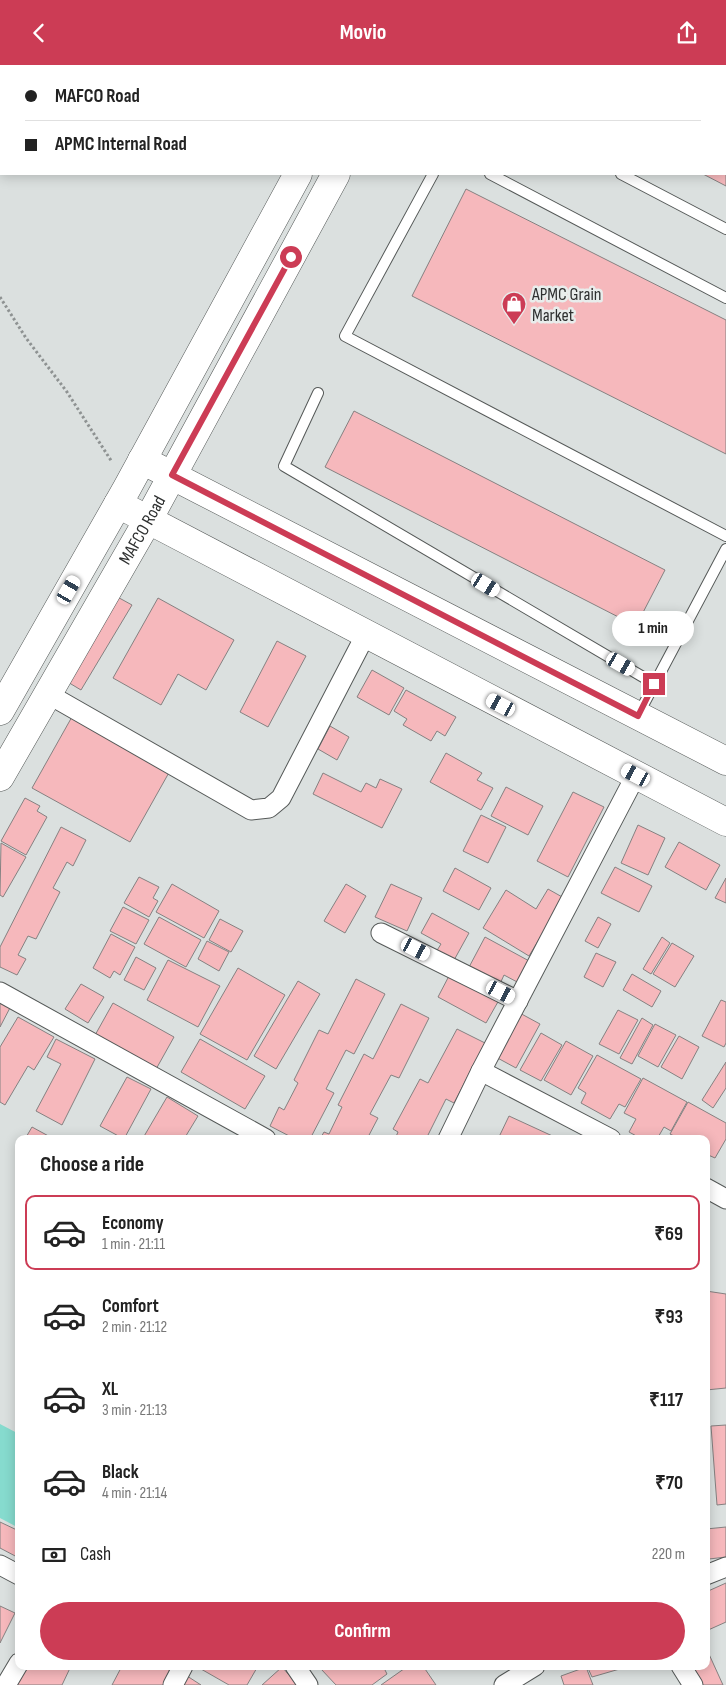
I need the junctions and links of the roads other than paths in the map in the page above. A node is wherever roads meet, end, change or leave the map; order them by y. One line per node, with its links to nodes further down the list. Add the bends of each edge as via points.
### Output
1 (297, 175): 9 (main road, MAFCO Road)
2 (335, 175): 10 (main road, MAFCO Road)
3 (432, 175): 13 (lane, via 346,337)
4 (492, 175): 7 (lane)
5 (623, 175): 6 (lane)
6 (726, 229)
7 (726, 298)
8 (318, 393): 16 (lane, via 284,466)
9 (142, 460): 10 (main road); 11 (main road, MAFCO Road)
10 (172, 475): 12 (main road, MAFCO Road); 19 (main road)
11 (123, 496): 12 (main road); 18 (main road, MAFCO Road)
12 (148, 520): 15 (main road); 17 (main road, MAFCO Road)
13 (726, 536)
14 (726, 549): 16 (lane)
15 (366, 634): 17 (street, via 281,798 269,808 251,810); 21 (main road)
16 (654, 684): 19 (lane)
17 (48, 694): 22 (main road, MAFCO Road)
18 (0, 711)
19 (638, 716): 20 (main road)
20 (726, 761)
21 (636, 775): 23 (main road); 26 (street)
22 (0, 777)
23 (726, 822)
24 (382, 933): 26 (street)
25 (0, 992): 28 (street)
26 (518, 1001): 27 (street)
27 (481, 1071): 29 (street); 30 (street)
28 (259, 1135)
29 (450, 1135)
30 (603, 1135)
31 (710, 1190): 32 (street)
32 (726, 1199)
33 (0, 1565): 35 (street)
34 (726, 1567): 36 (street)
35 (15, 1573)
36 (710, 1573)
37 (15, 1670): 42 (street)
38 (181, 1670): 43 (street)
39 (298, 1670): 44 (street)
40 (528, 1670): 45 (street)
41 (684, 1670): 46 (street)
42 (6, 1685)
43 (173, 1685)
44 (308, 1685)
45 (504, 1685)
46 (693, 1685)

